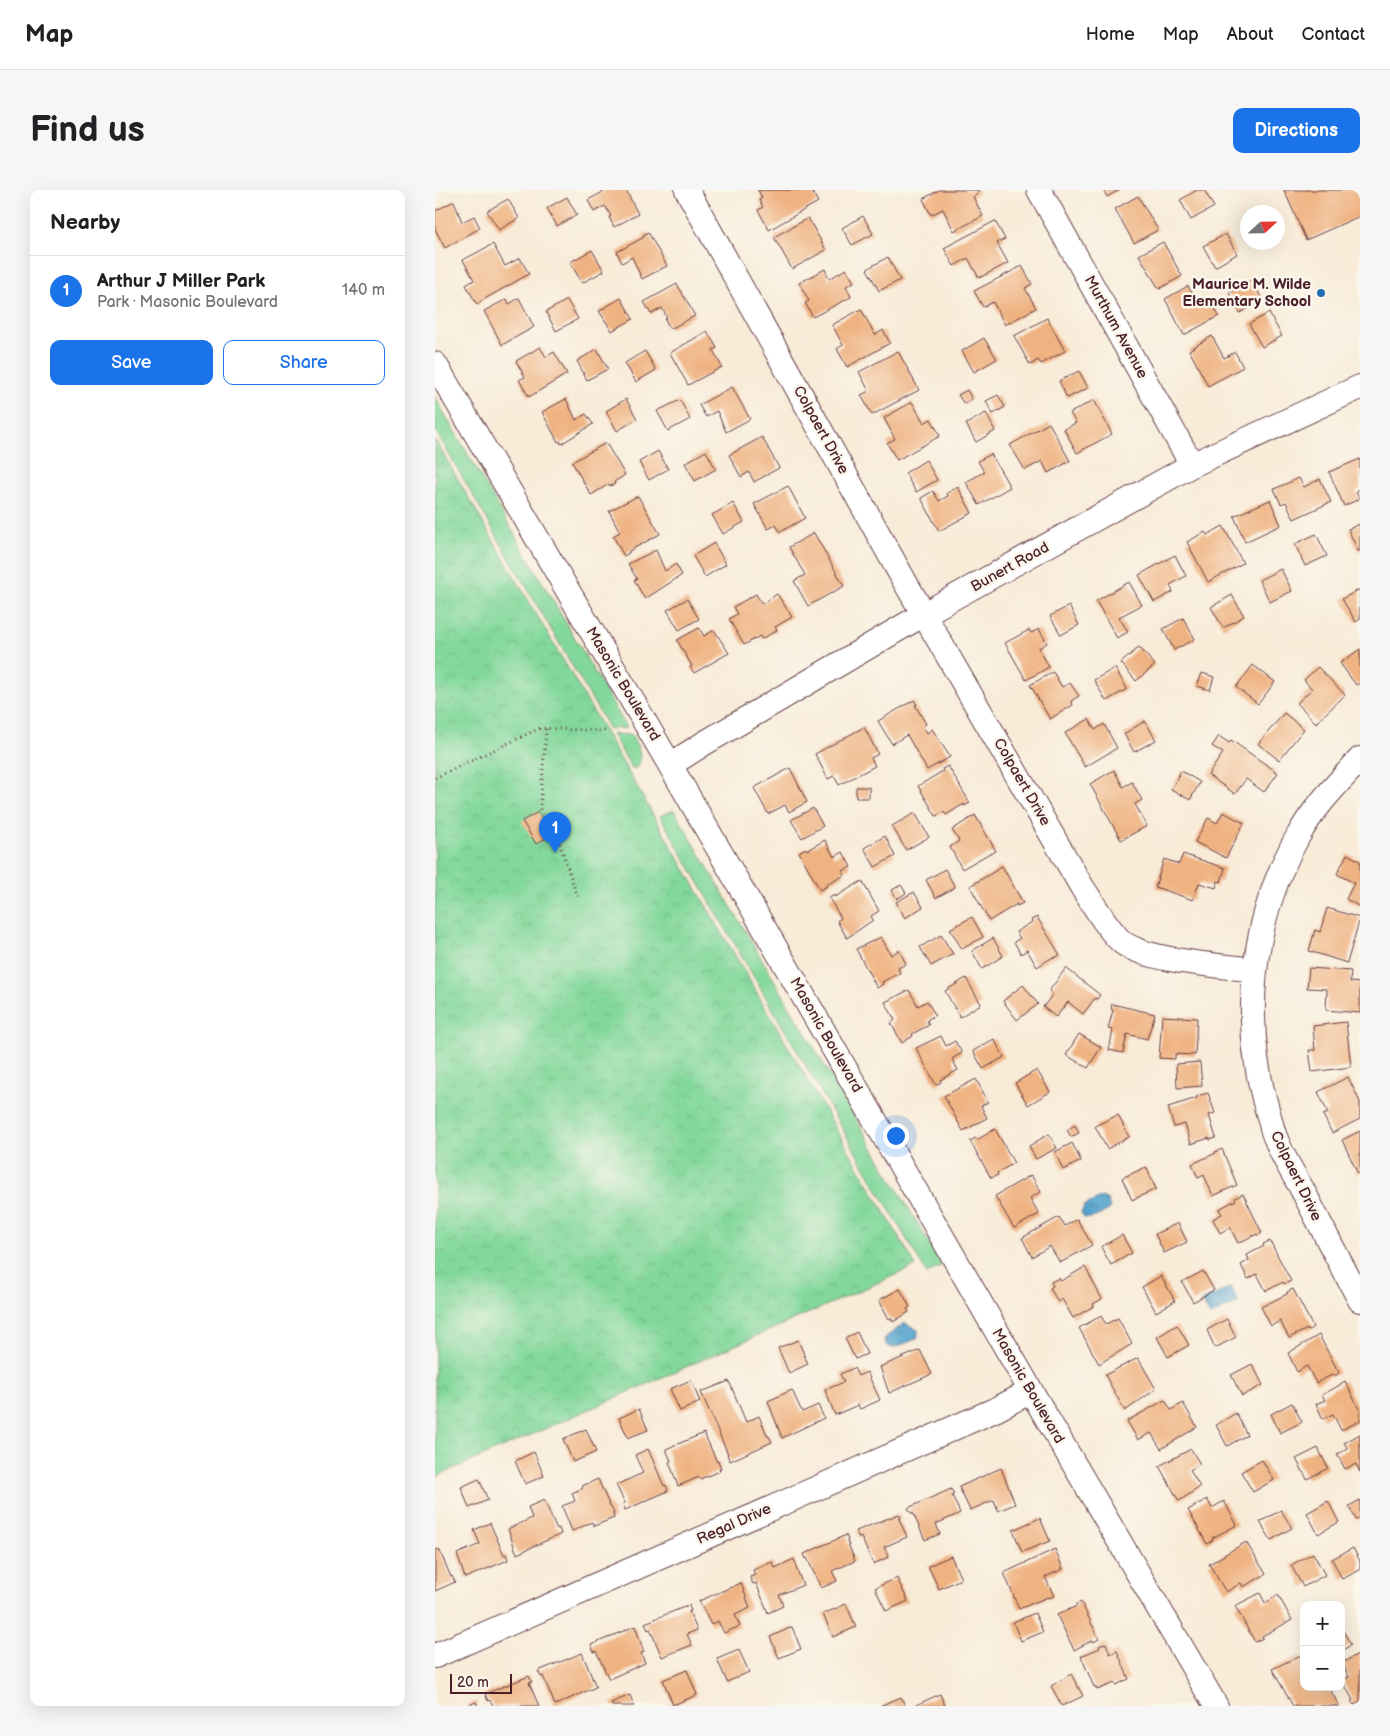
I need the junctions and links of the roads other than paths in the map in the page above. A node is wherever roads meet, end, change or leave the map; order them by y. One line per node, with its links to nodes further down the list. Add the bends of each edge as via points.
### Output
1 (687, 190): 6 (street, Colpaert Drive)
2 (1039, 190): 5 (street, Murthum Avenue)
3 (435, 364): 8 (street, Masonic Boulevard)
4 (1360, 386): 5 (street, Bunert Road)
5 (1192, 465): 6 (street, Bunert Road)
6 (924, 614): 8 (street, Bunert Road); 9 (street, Colpaert Drive, via 1082,888 1123,943 1167,958)
7 (1360, 758): 9 (street, via 1324,798 1297,838 1262,925)
8 (670, 765): 11 (street, Masonic Boulevard)
9 (1255, 970): 10 (street, Colpaert Drive, via 1256,1061 1259,1084 1275,1139)
10 (1360, 1300)
11 (1031, 1391): 12 (street, Regal Drive, via 997,1409); 13 (street, Masonic Boulevard)
12 (435, 1656)
13 (1206, 1702)

